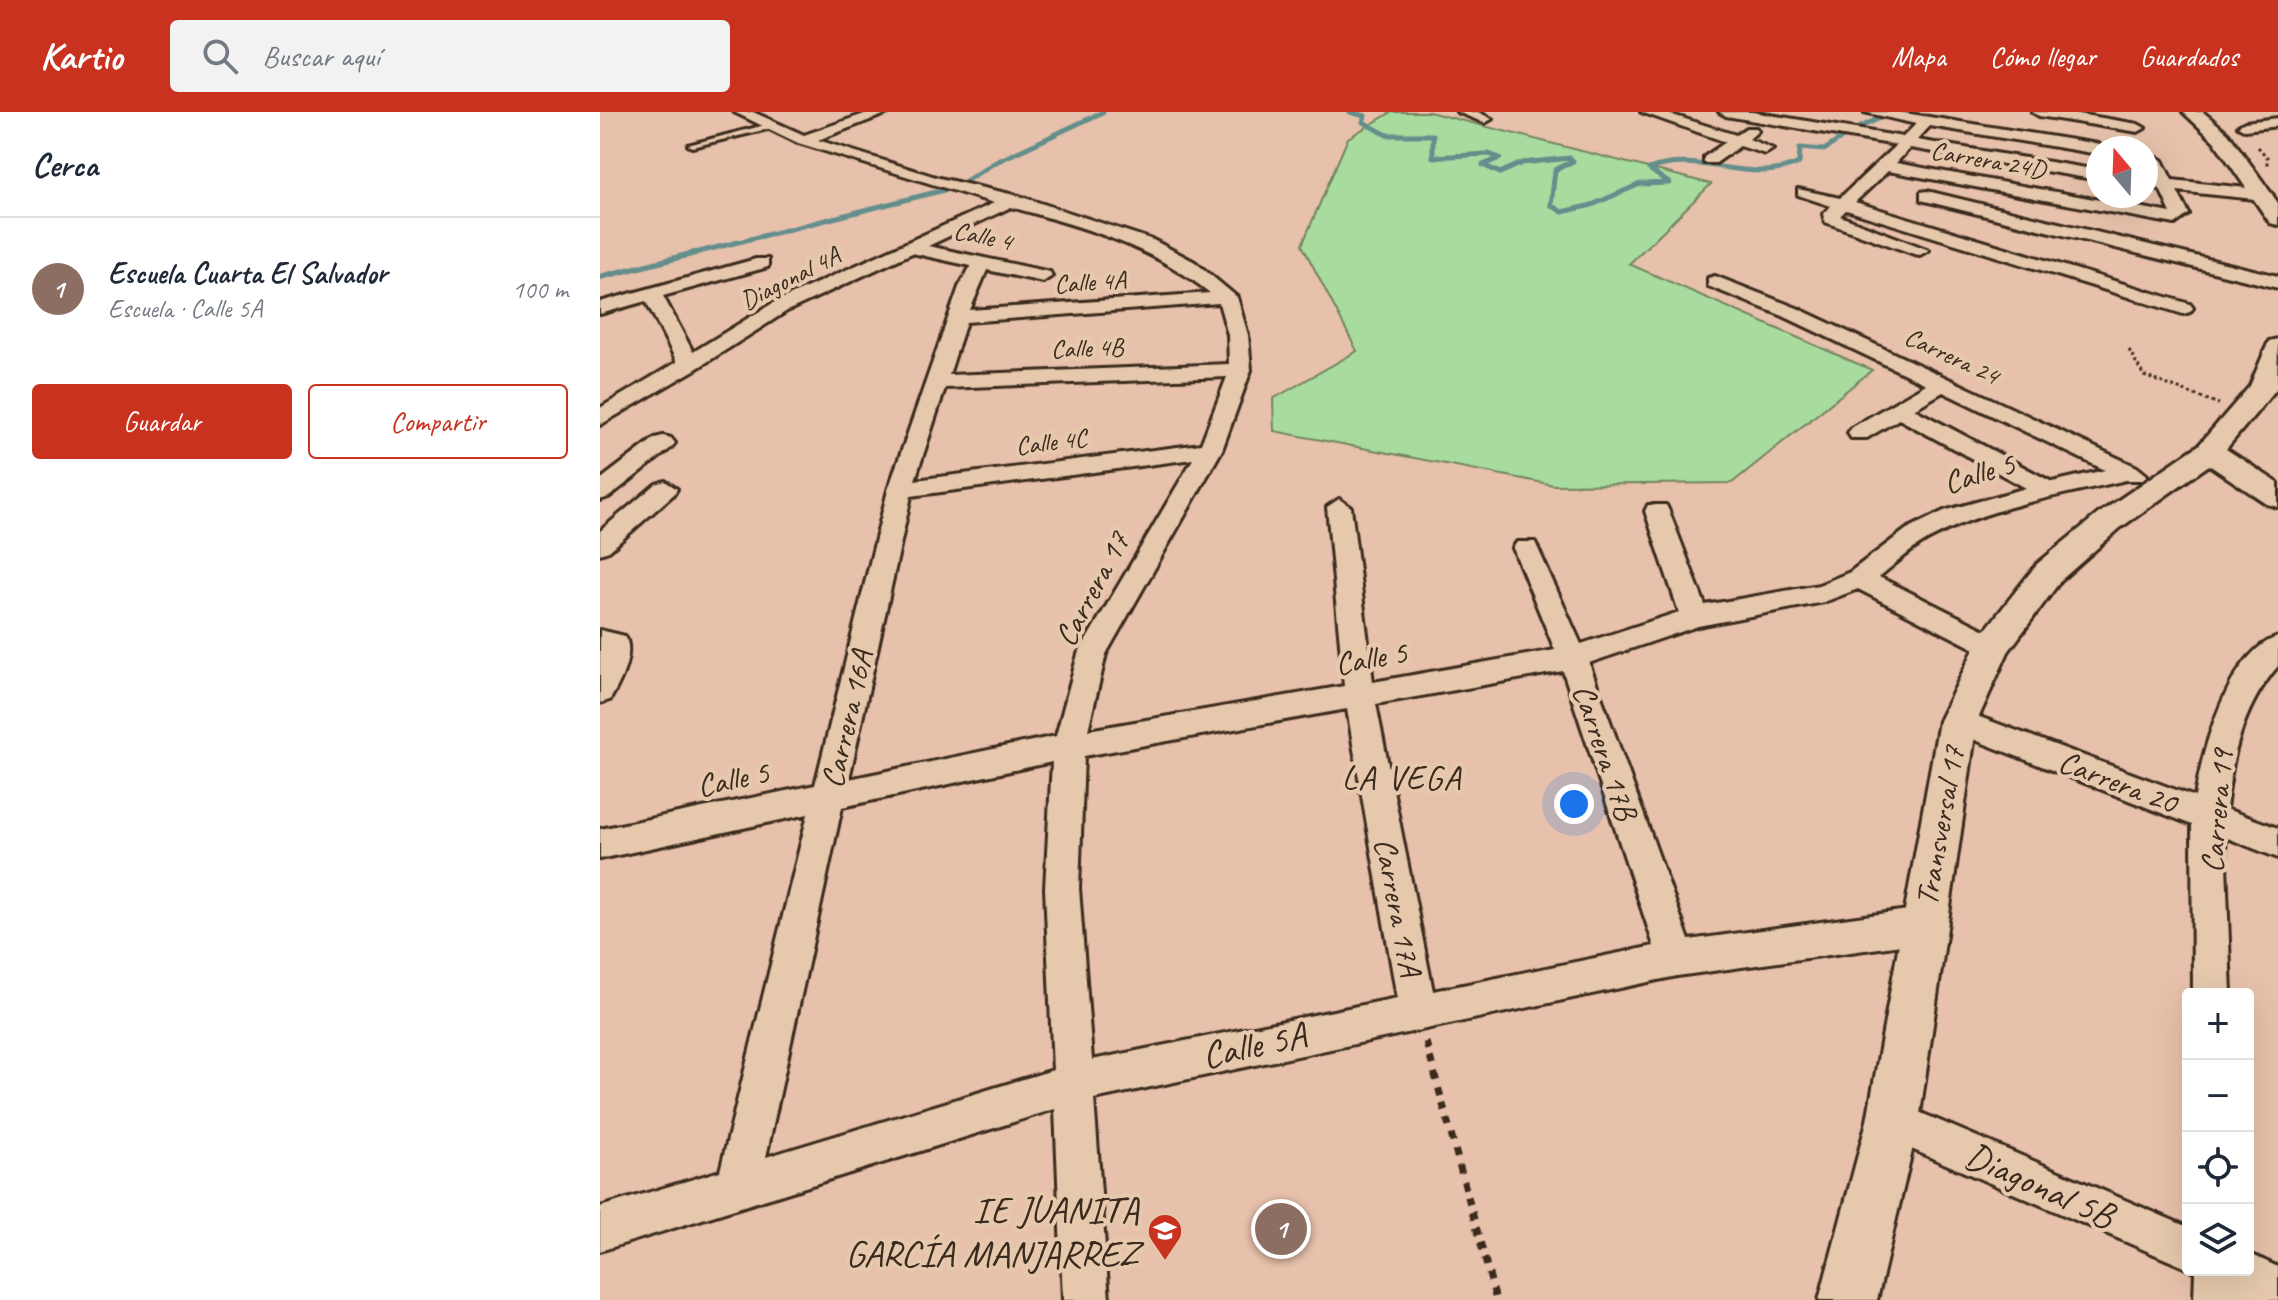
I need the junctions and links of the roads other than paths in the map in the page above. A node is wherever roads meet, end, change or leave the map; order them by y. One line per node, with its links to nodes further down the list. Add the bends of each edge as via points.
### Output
1 (741, 112): 13 (street)
2 (884, 112): 16 (street)
3 (1464, 112): 10 (street)
4 (1648, 112): 17 (street)
5 (1726, 112): 9 (street)
6 (2039, 112): 15 (street)
7 (2192, 112): 32 (street, via 2221,137)
8 (1879, 113): 11 (street)
9 (1770, 116): 17 (street); 19 (street)
10 (1485, 119)
11 (1926, 121): 18 (street); 19 (street)
12 (2278, 122): 14 (street)
13 (769, 126): 16 (street); 20 (lane)
14 (2245, 126)
15 (2138, 128)
16 (803, 140): 34 (street)
17 (1739, 141): 22 (street); 23 (street)
18 (2049, 142): 21 (street); 24 (street)
19 (1908, 144): 24 (street); 25 (street)
20 (692, 145)
21 (2086, 147)
22 (1765, 149)
23 (1710, 160)
24 (2030, 165): 27 (street); 30 (street)
25 (1885, 166): 30 (street, Carrera 24D); 35 (street)
26 (2158, 167): 29 (street)
27 (2086, 173)
28 (2158, 184): 29 (street)
29 (2166, 185): 30 (street, Carrera 24D, via 2180,214 2175,219); 32 (street)
30 (2011, 191): 36 (street)
31 (1804, 192): 35 (street)
32 (2268, 193): 37 (street)
33 (1927, 196): 36 (street)
34 (1013, 200): 39 (street, Diagonal 4A); 47 (street, via 1147,244 1188,266)
35 (1846, 204): 38 (street); 40 (street, via 1831,218)
36 (1995, 212): 38 (street); 45 (street)
37 (2278, 218)
38 (1968, 240): 49 (street)
39 (912, 248): 41 (street, Calle 4); 52 (street, Diagonal 4A, via 780,307)
40 (1920, 250)
41 (983, 261): 43 (street, Calle 4); 50 (street, Carrera 16A)
42 (762, 263): 46 (street)
43 (1043, 276)
44 (1715, 282): 55 (street, Carrera 24)
45 (2278, 282)
46 (652, 294): 48 (street); 52 (street)
47 (1227, 297): 50 (street, Calle 4A); 53 (street, Carrera 17, via 1238,335)
48 (600, 308)
49 (2183, 308)
50 (958, 317): 54 (street, Carrera 16A)
51 (2278, 347): 56 (street, Transversal 17)
52 (689, 365): 58 (street, Diagonal 4A)
53 (1240, 370): 54 (street, Calle 4B); 61 (street, Carrera 17)
54 (935, 382): 65 (street, Carrera 16A)
55 (1943, 383): 57 (street); 63 (street, Carrera 24)
56 (2270, 391): 62 (street, Transversal 17)
57 (1897, 409): 59 (street); 66 (street)
58 (602, 411)
59 (1859, 433)
60 (663, 443): 67 (street)
61 (1210, 450): 65 (street, Calle 4C); 82 (street, Carrera 17, via 1092,654)
62 (2209, 451): 63 (street, Transversal 17); 68 (street)
63 (2146, 480): 66 (street, Calle 5); 76 (street, Transversal 17, via 2109,521 2049,572)
64 (665, 489): 71 (street)
65 (900, 490): 83 (street, Carrera 16A)
66 (2049, 490): 73 (street, Calle 5, via 1953,517 1916,535)
67 (600, 492)
68 (2278, 497)
69 (1339, 507): 80 (street, Carrera 17A)
70 (1657, 511): 74 (street)
71 (600, 545)
72 (1526, 548): 78 (street, Carrera 17B)
73 (1859, 578): 74 (street, Calle 5, via 1793,601); 76 (street)
74 (1695, 617): 78 (street, Calle 5)
75 (608, 641): 79 (street, via 611,666)
76 (1993, 646): 81 (street, Transversal 17)
77 (2278, 647): 84 (street, Carrera 19, via 2256,665 2234,701 2218,749)
78 (1573, 658): 80 (street, Calle 5); 88 (street, Carrera 17B)
79 (600, 692)
80 (1360, 697): 82 (street, Calle 5); 90 (street, Carrera 17A)
81 (1958, 721): 84 (street, Carrera 20); 87 (street, Transversal 17)
82 (1069, 746): 83 (street, Calle 5); 91 (street, Carrera 17, via 1062,888)
83 (830, 795): 86 (street, Calle 5); 93 (street, Carrera 16A)
84 (2209, 816): 85 (street, Carrera 20); 89 (street, Carrera 19)
85 (2278, 843)
86 (600, 844)
87 (1923, 925): 88 (street, Calle 5A); 92 (street, Transversal 17)
88 (1677, 959): 90 (street, Calle 5A)
89 (2212, 988)
90 (1418, 1010): 91 (street, Calle 5A)
91 (1071, 1084): 93 (street, Calle 5A); 99 (street, Carrera 17)
92 (1893, 1121): 95 (street, Diagonal 5B); 100 (street, Transversal 17)
93 (738, 1185): 94 (street, Calle 5A)
94 (600, 1229)
95 (2182, 1246)
96 (2217, 1276): 101 (street)
97 (2247, 1276): 98 (street)
98 (2278, 1291)
99 (1086, 1300)
100 (1848, 1300)
101 (2217, 1300)

